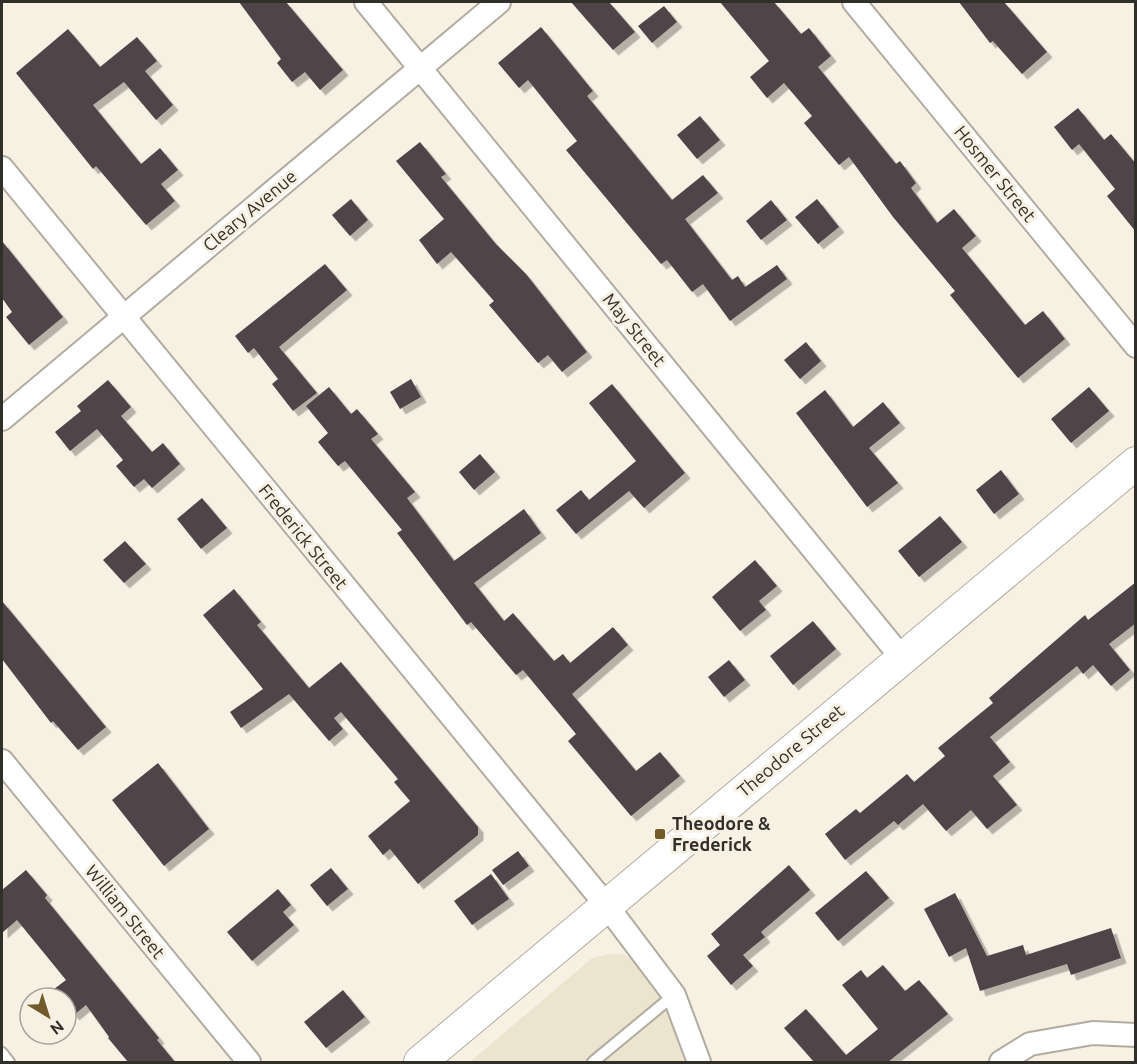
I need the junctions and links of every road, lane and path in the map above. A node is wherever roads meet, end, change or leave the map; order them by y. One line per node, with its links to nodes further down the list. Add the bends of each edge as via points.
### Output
1 (366, 2): 4 (street, May Street)
2 (499, 2): 4 (street, Cleary Avenue)
3 (854, 2): 7 (street, Hosmer Street)
4 (420, 68): 6 (street, Cleary Avenue); 10 (street, May Street)
5 (2, 168): 6 (street, Frederick Street)
6 (123, 318): 8 (street, Cleary Avenue); 12 (street, Frederick Street)
7 (1136, 346)
8 (2, 419)
9 (1136, 462): 10 (main road, Theodore Street)
10 (902, 658): 12 (main road, Theodore Street)
11 (2, 761): 17 (street, William Street)
12 (607, 906): 13 (street, Frederick Street); 18 (main road, Theodore Street)
13 (674, 995): 19 (lane); 20 (street, Frederick Street)
14 (1136, 1035): 21 (street, via 1093,1033 1030,1044)
15 (2, 1053): 16 (lane)
16 (9, 1062)
17 (249, 1062)
18 (420, 1062)
19 (593, 1062)
20 (699, 1062)
21 (1001, 1062)

